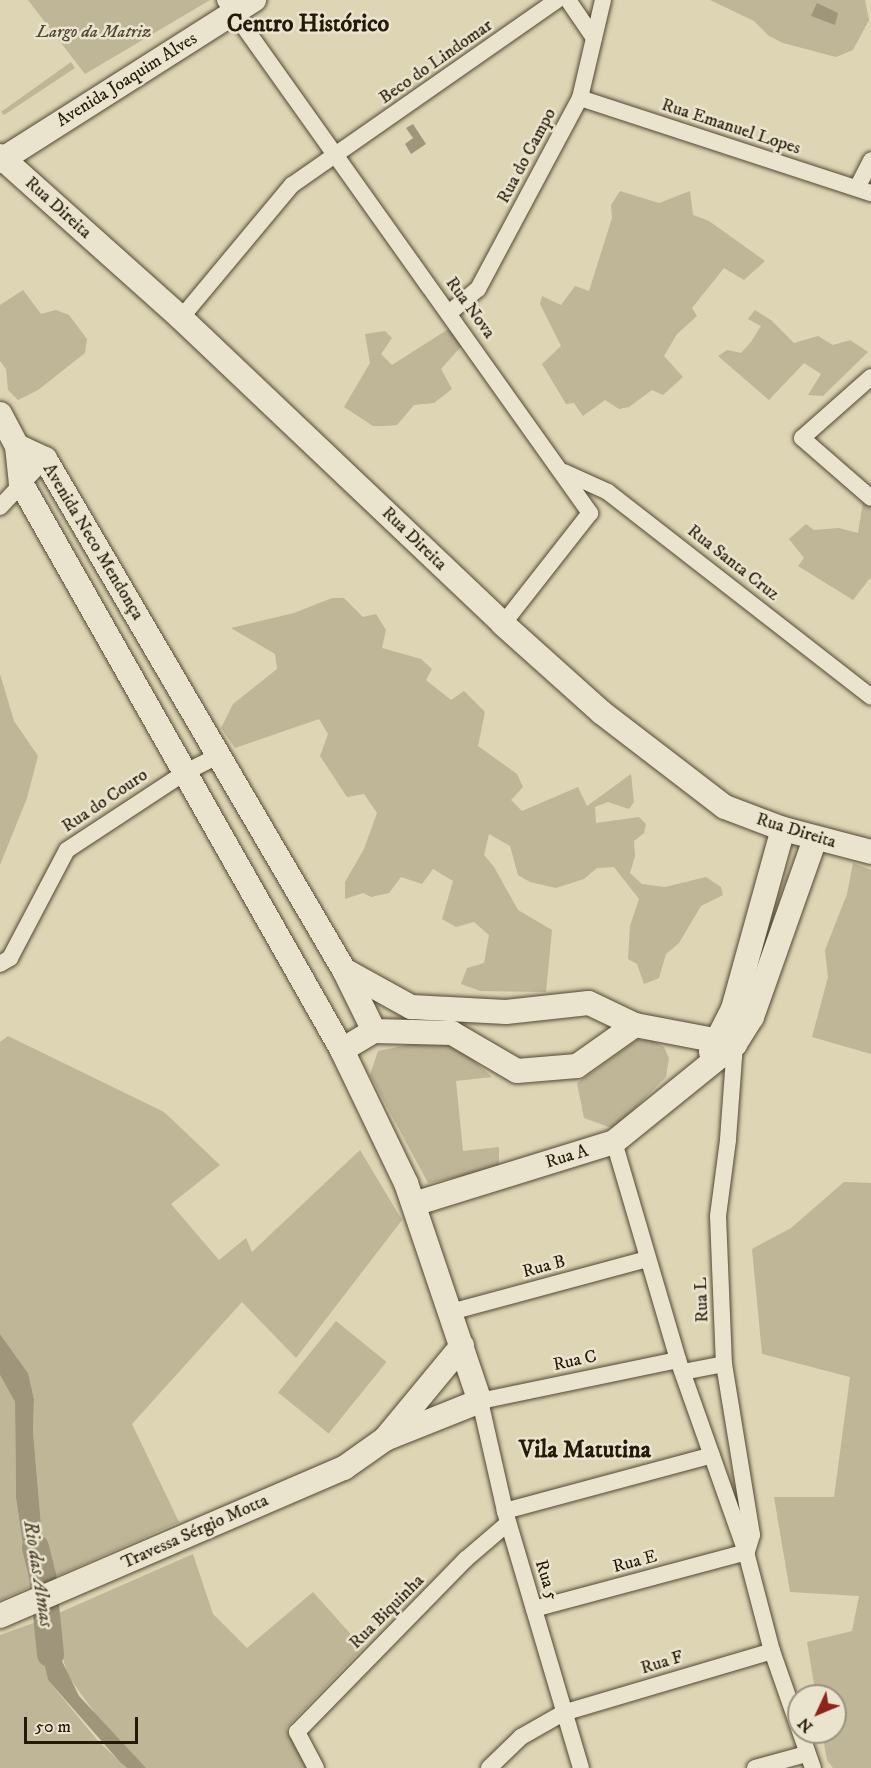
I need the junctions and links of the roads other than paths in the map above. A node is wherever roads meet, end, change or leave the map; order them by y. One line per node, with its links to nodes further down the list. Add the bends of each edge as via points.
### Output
1 (557, 0): 7 (street, Beco do Lindomar)
2 (568, 0): 5 (street)
3 (603, 0): 5 (street, Rua do Campo)
4 (234, 3): 7 (street, Rua Nova); 8 (street, Avenida Joaquim Alves)
5 (594, 38): 6 (street, Rua do Campo)
6 (580, 98): 10 (street, Rua Emanuel Lopes); 11 (street, Rua do Campo, via 478,289)
7 (338, 156): 11 (street, Rua Nova); 12 (street, Beco do Lindomar, via 292,185)
8 (1, 157): 12 (street, Rua Direita)
9 (871, 160): 10 (street)
10 (864, 190)
11 (449, 313): 17 (street, Rua Nova)
12 (181, 318): 23 (street, Rua Direita)
13 (871, 377): 20 (street, via 802,438)
14 (0, 414): 15 (street)
15 (17, 446): 16 (street, Avenida Neco Mendonça); 18 (street, Avenida Neco Mendonça)
16 (45, 459): 18 (street); 25 (street, Avenida Neco Mendonça)
17 (564, 472): 19 (street, Rua Santa Cruz); 22 (street, Rua Nova)
18 (21, 483): 21 (street); 26 (street, Avenida Neco Mendonça)
19 (608, 492): 22 (street); 24 (street, Rua Santa Cruz)
20 (871, 498)
21 (0, 507)
22 (590, 513): 23 (street)
23 (503, 624): 27 (street, Rua Direita, via 601,712 725,807)
24 (871, 697)
25 (219, 755): 26 (street, Rua do Couro); 31 (street, Avenida Neco Mendonça)
26 (184, 772): 30 (street, Rua do Couro, via 67,850 10,958); 35 (street, Avenida Neco Mendonça)
27 (783, 829): 28 (street, Rua Direita); 34 (street)
28 (815, 839): 29 (street, Rua Direita); 34 (street, via 752,1017)
29 (871, 852)
30 (0, 964)
31 (344, 970): 32 (street, via 411,1007 506,1012 589,1003); 33 (street, Avenida Neco Mendonça)
32 (635, 1025): 33 (street, via 577,1066 517,1071 452,1033); 34 (street)
33 (374, 1031): 35 (street)
34 (726, 1041): 36 (street, Rua A, via 700,1072); 41 (street, Rua L, via 728,1140 718,1216)
35 (342, 1050): 37 (street, Avenida Neco Mendonça)
36 (614, 1142): 37 (street, Rua A); 38 (street, Rua L)
37 (414, 1204): 39 (street, Avenida Neco Mendonça)
38 (647, 1258): 39 (street, Rua B); 42 (street, Rua L)
39 (451, 1312): 40 (street, Avenida Neco Mendonça)
40 (462, 1346): 43 (street, Avenida Neco Mendonça); 44 (street)
41 (724, 1364): 42 (street, Rua C); 47 (street, Rua L, via 752,1535)
42 (680, 1366): 43 (street, Rua C); 45 (street, Rua L)
43 (480, 1401): 44 (street); 46 (street, Rua 5)
44 (385, 1439): 49 (street, Travessa Sérgio Motta, via 344,1468)
45 (712, 1455): 46 (street); 47 (street, Rua L)
46 (507, 1517): 48 (street, Rua 5); 53 (street, Rua Biquinha, via 297,1732)
47 (747, 1552): 48 (street, Rua E); 50 (street, Rua L)
48 (534, 1610): 51 (street, Rua 5)
49 (0, 1616)
50 (772, 1651): 51 (street, Rua F); 52 (street, Rua L)
51 (563, 1713): 54 (street, via 520,1737); 55 (street, Rua 5)
52 (807, 1763): 56 (street)
53 (316, 1768)
54 (489, 1768)
55 (581, 1768)
56 (755, 1768)

